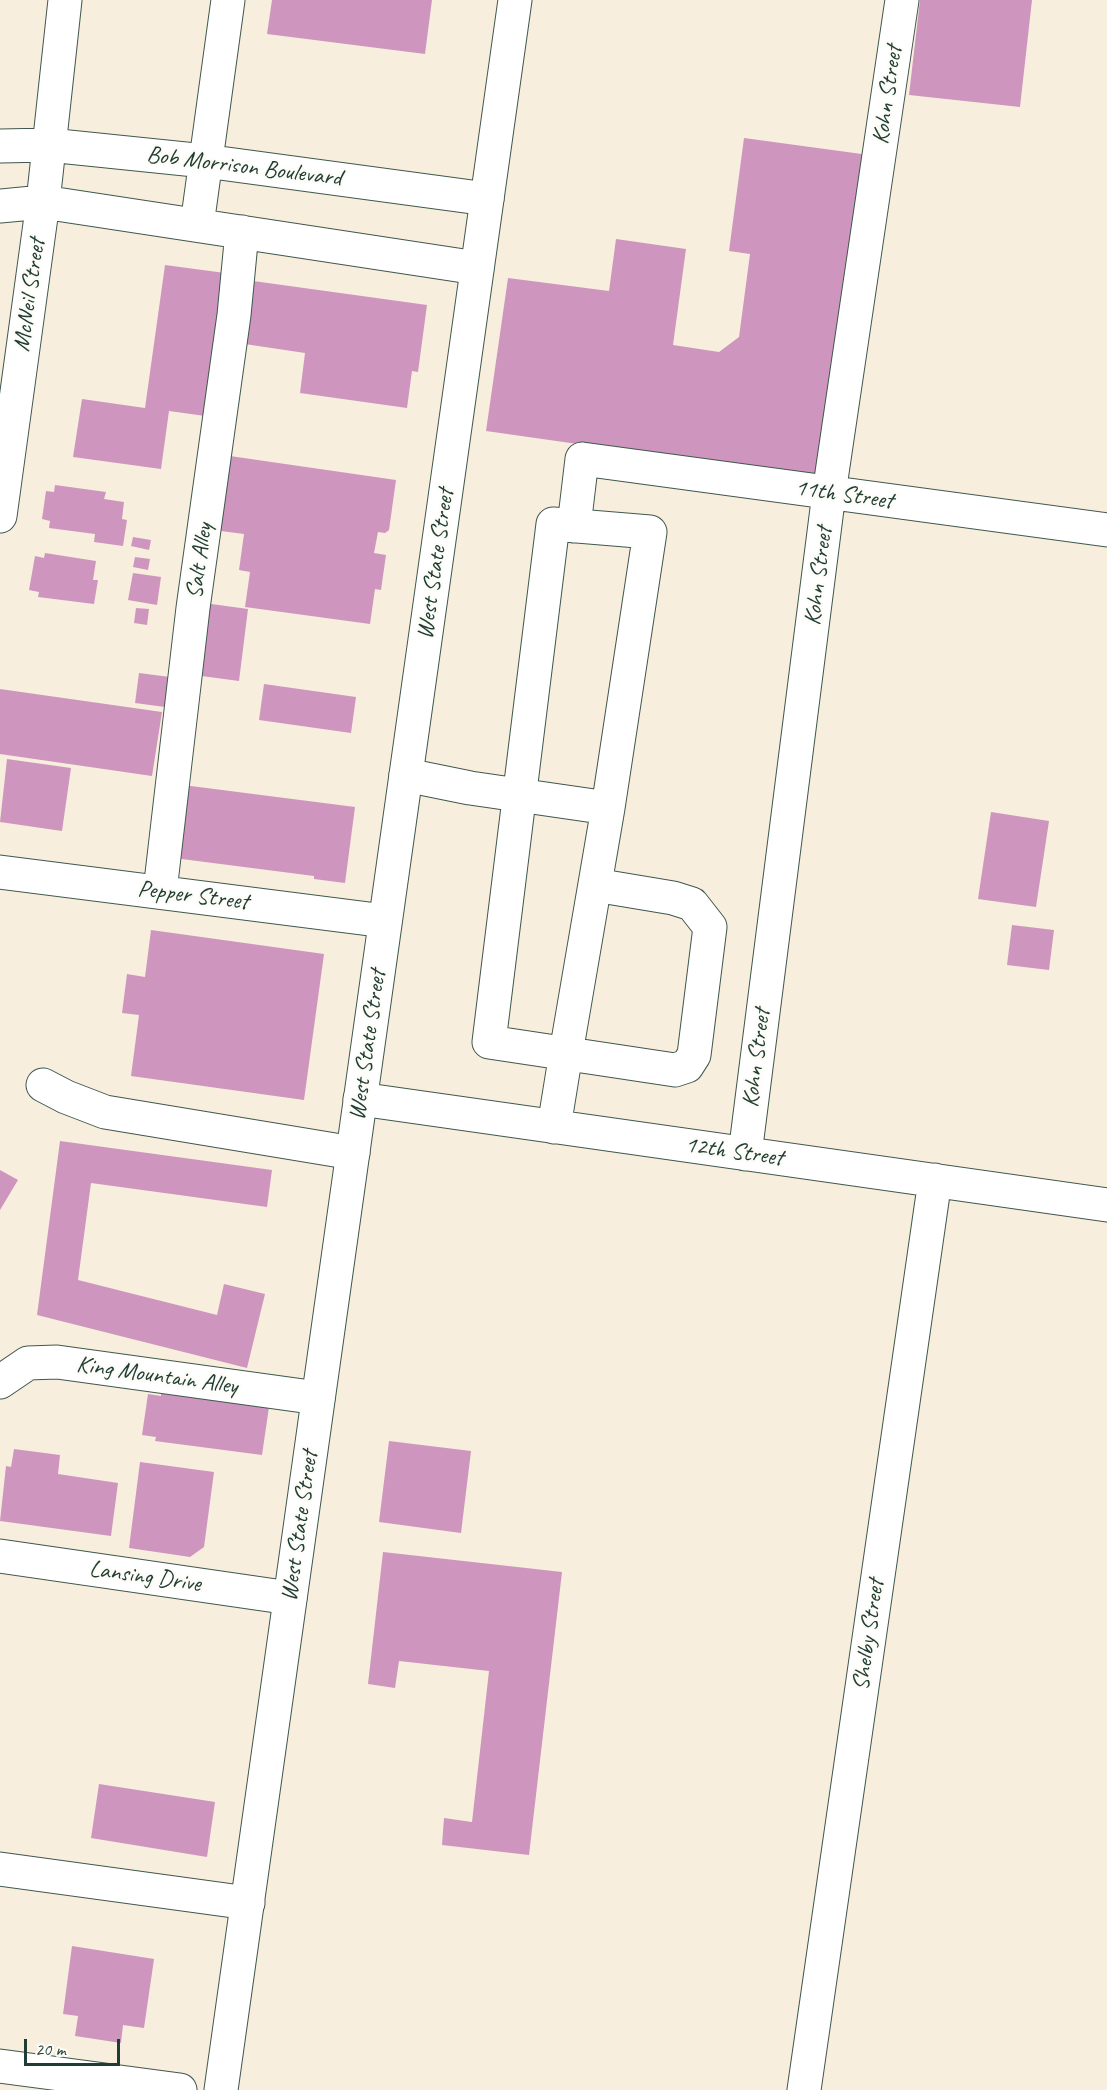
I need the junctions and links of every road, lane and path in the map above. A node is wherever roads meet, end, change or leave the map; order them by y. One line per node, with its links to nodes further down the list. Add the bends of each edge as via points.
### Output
1 (65, 0): 5 (street, McNeil Street)
2 (228, 0): 7 (street)
3 (515, 0): 8 (street, West State Street)
4 (902, 0): 14 (street, Kohn Street)
5 (49, 145): 6 (street, Bob Morrison Boulevard); 7 (street, Bob Morrison Boulevard); 9 (street, McNeil Street)
6 (0, 146)
7 (205, 161): 8 (street, Bob Morrison Boulevard); 11 (street)
8 (487, 199): 13 (street, West State Street)
9 (43, 202): 10 (street); 11 (street); 15 (street, McNeil Street)
10 (0, 206)
11 (197, 225): 12 (street)
12 (242, 232): 13 (street); 23 (street, Salt Alley)
13 (477, 268): 18 (street, West State Street)
14 (829, 494): 16 (street, 11th Street, via 582,459); 17 (street, 11th Street); 30 (street, Kohn Street)
15 (0, 516)
16 (574, 526): 19 (street, via 553,524); 20 (street, via 650,532)
17 (1107, 530)
18 (406, 775): 19 (street); 24 (street, West State Street)
19 (519, 795): 20 (street); 25 (street, via 489,1042)
20 (608, 808): 22 (street)
21 (0, 872): 23 (street, Pepper Street)
22 (595, 885): 25 (street); 25 (street, via 692,904 710,927 694,1055 687,1066 675,1071)
23 (160, 891): 24 (street, Pepper Street)
24 (385, 921): 27 (street, West State Street)
25 (566, 1053): 28 (street)
26 (43, 1085): 29 (street, via 105,1112)
27 (360, 1100): 28 (street, 12th Street); 29 (street, West State Street)
28 (554, 1127): 30 (street, 12th Street)
29 (353, 1153): 34 (street, West State Street)
30 (745, 1154): 31 (street, 12th Street)
31 (935, 1180): 32 (street, 12th Street); 42 (street, Shelby Street)
32 (1107, 1205)
33 (0, 1382): 34 (street, King Mountain Alley, via 28,1363 57,1362)
34 (318, 1398): 36 (street, West State Street)
35 (0, 1556): 36 (street, Lansing Drive)
36 (291, 1598): 38 (street, West State Street)
37 (0, 1869): 38 (street)
38 (248, 1903): 41 (street, West State Street)
39 (0, 2066): 40 (street)
40 (180, 2090)
41 (221, 2090)
42 (804, 2090)

